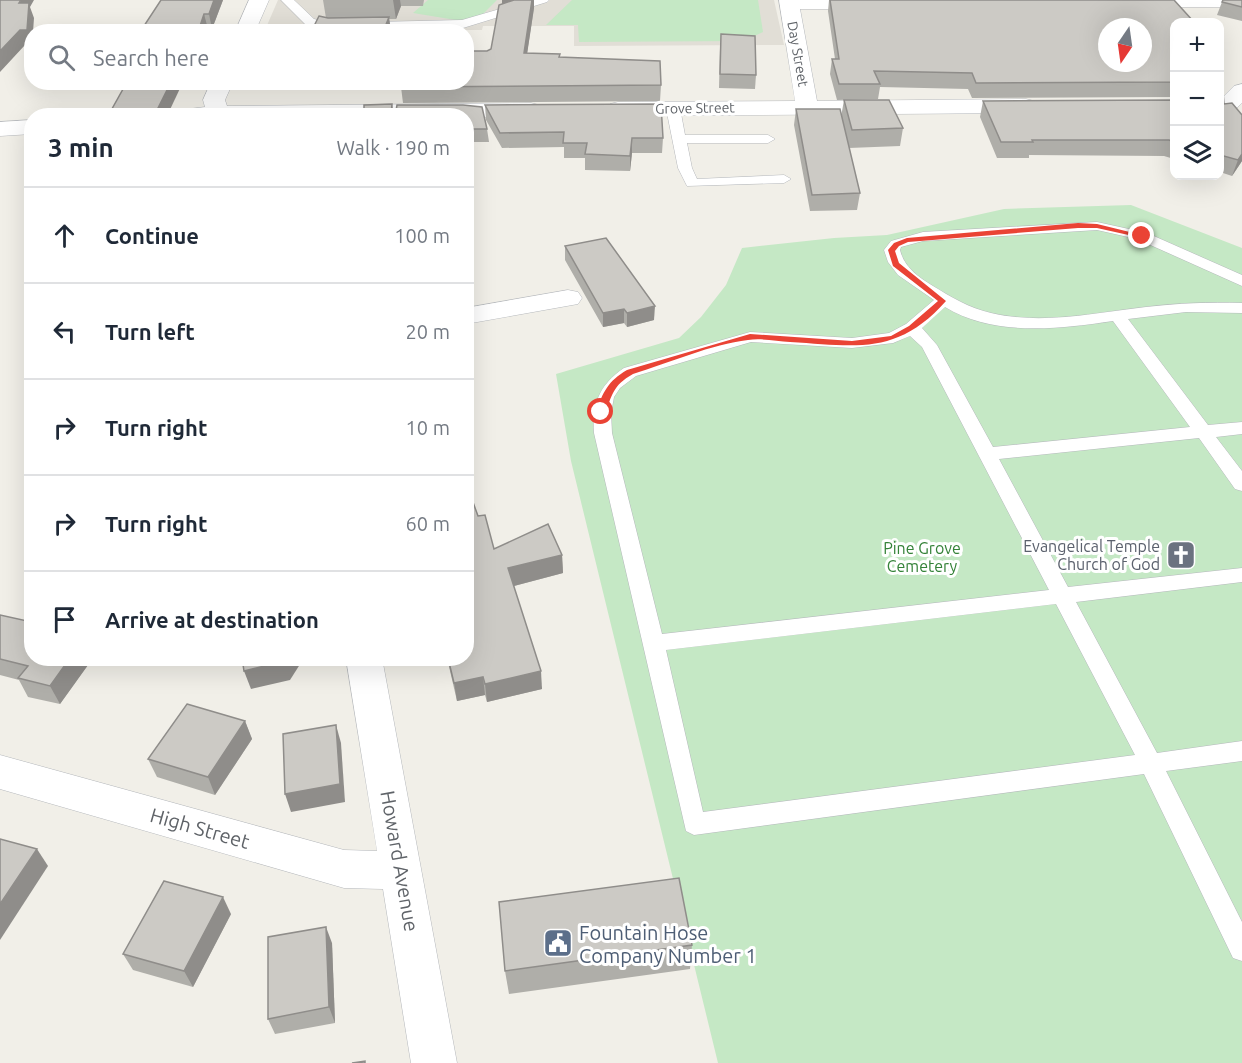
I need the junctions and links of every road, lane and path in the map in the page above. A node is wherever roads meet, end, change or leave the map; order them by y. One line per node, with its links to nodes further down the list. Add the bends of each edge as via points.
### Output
1 (259, 0): 8 (street)
2 (287, 0): 9 (lane, via 302,17)
3 (543, 0): 10 (lane)
4 (1110, 1): 5 (street)
5 (1242, 1)
6 (789, 2): 7 (street); 14 (street, Day Street)
7 (896, 3)
8 (248, 24)
9 (318, 24)
10 (462, 24)
11 (218, 90): 15 (street, via 214,100)
12 (1242, 91): 17 (street)
13 (1044, 106): 14 (street, Grove Street)
14 (807, 107): 16 (street, Grove Street)
15 (216, 108)
16 (673, 108): 18 (street, Grove Street); 25 (lane)
17 (1224, 108)
18 (602, 109)
19 (555, 110): 20 (street)
20 (474, 111)
21 (1224, 113): 22 (street)
22 (1242, 118)
23 (24, 128): 24 (street)
24 (0, 129)
25 (679, 139): 26 (lane); 27 (lane, via 692,183)
26 (768, 139)
27 (784, 179)
28 (1242, 281): 30 (lane, via 1142,236 1097,226 923,237 896,244 892,250 896,264)
29 (568, 298): 32 (street)
30 (942, 301): 33 (lane, via 965,312 1007,322 1050,323); 34 (lane)
31 (1242, 308): 33 (lane, via 1178,308)
32 (474, 315)
33 (1117, 316): 36 (lane)
34 (912, 328): 37 (lane, via 929,345); 41 (lane, via 893,338 852,343 750,337 630,372 608,390 601,412 603,433)
35 (1242, 428): 36 (lane)
36 (1203, 432): 37 (lane); 38 (lane)
37 (987, 454): 40 (lane)
38 (1242, 484)
39 (1242, 575): 40 (lane)
40 (1062, 596): 41 (lane); 44 (lane)
41 (654, 643): 44 (lane, via 694,824)
42 (365, 666): 46 (street, Howard Avenue)
43 (1242, 751): 44 (lane)
44 (1149, 763): 47 (lane)
45 (0, 772): 46 (street, High Street, via 344,869)
46 (402, 871): 48 (street, Howard Avenue)
47 (1242, 949)
48 (434, 1063)

